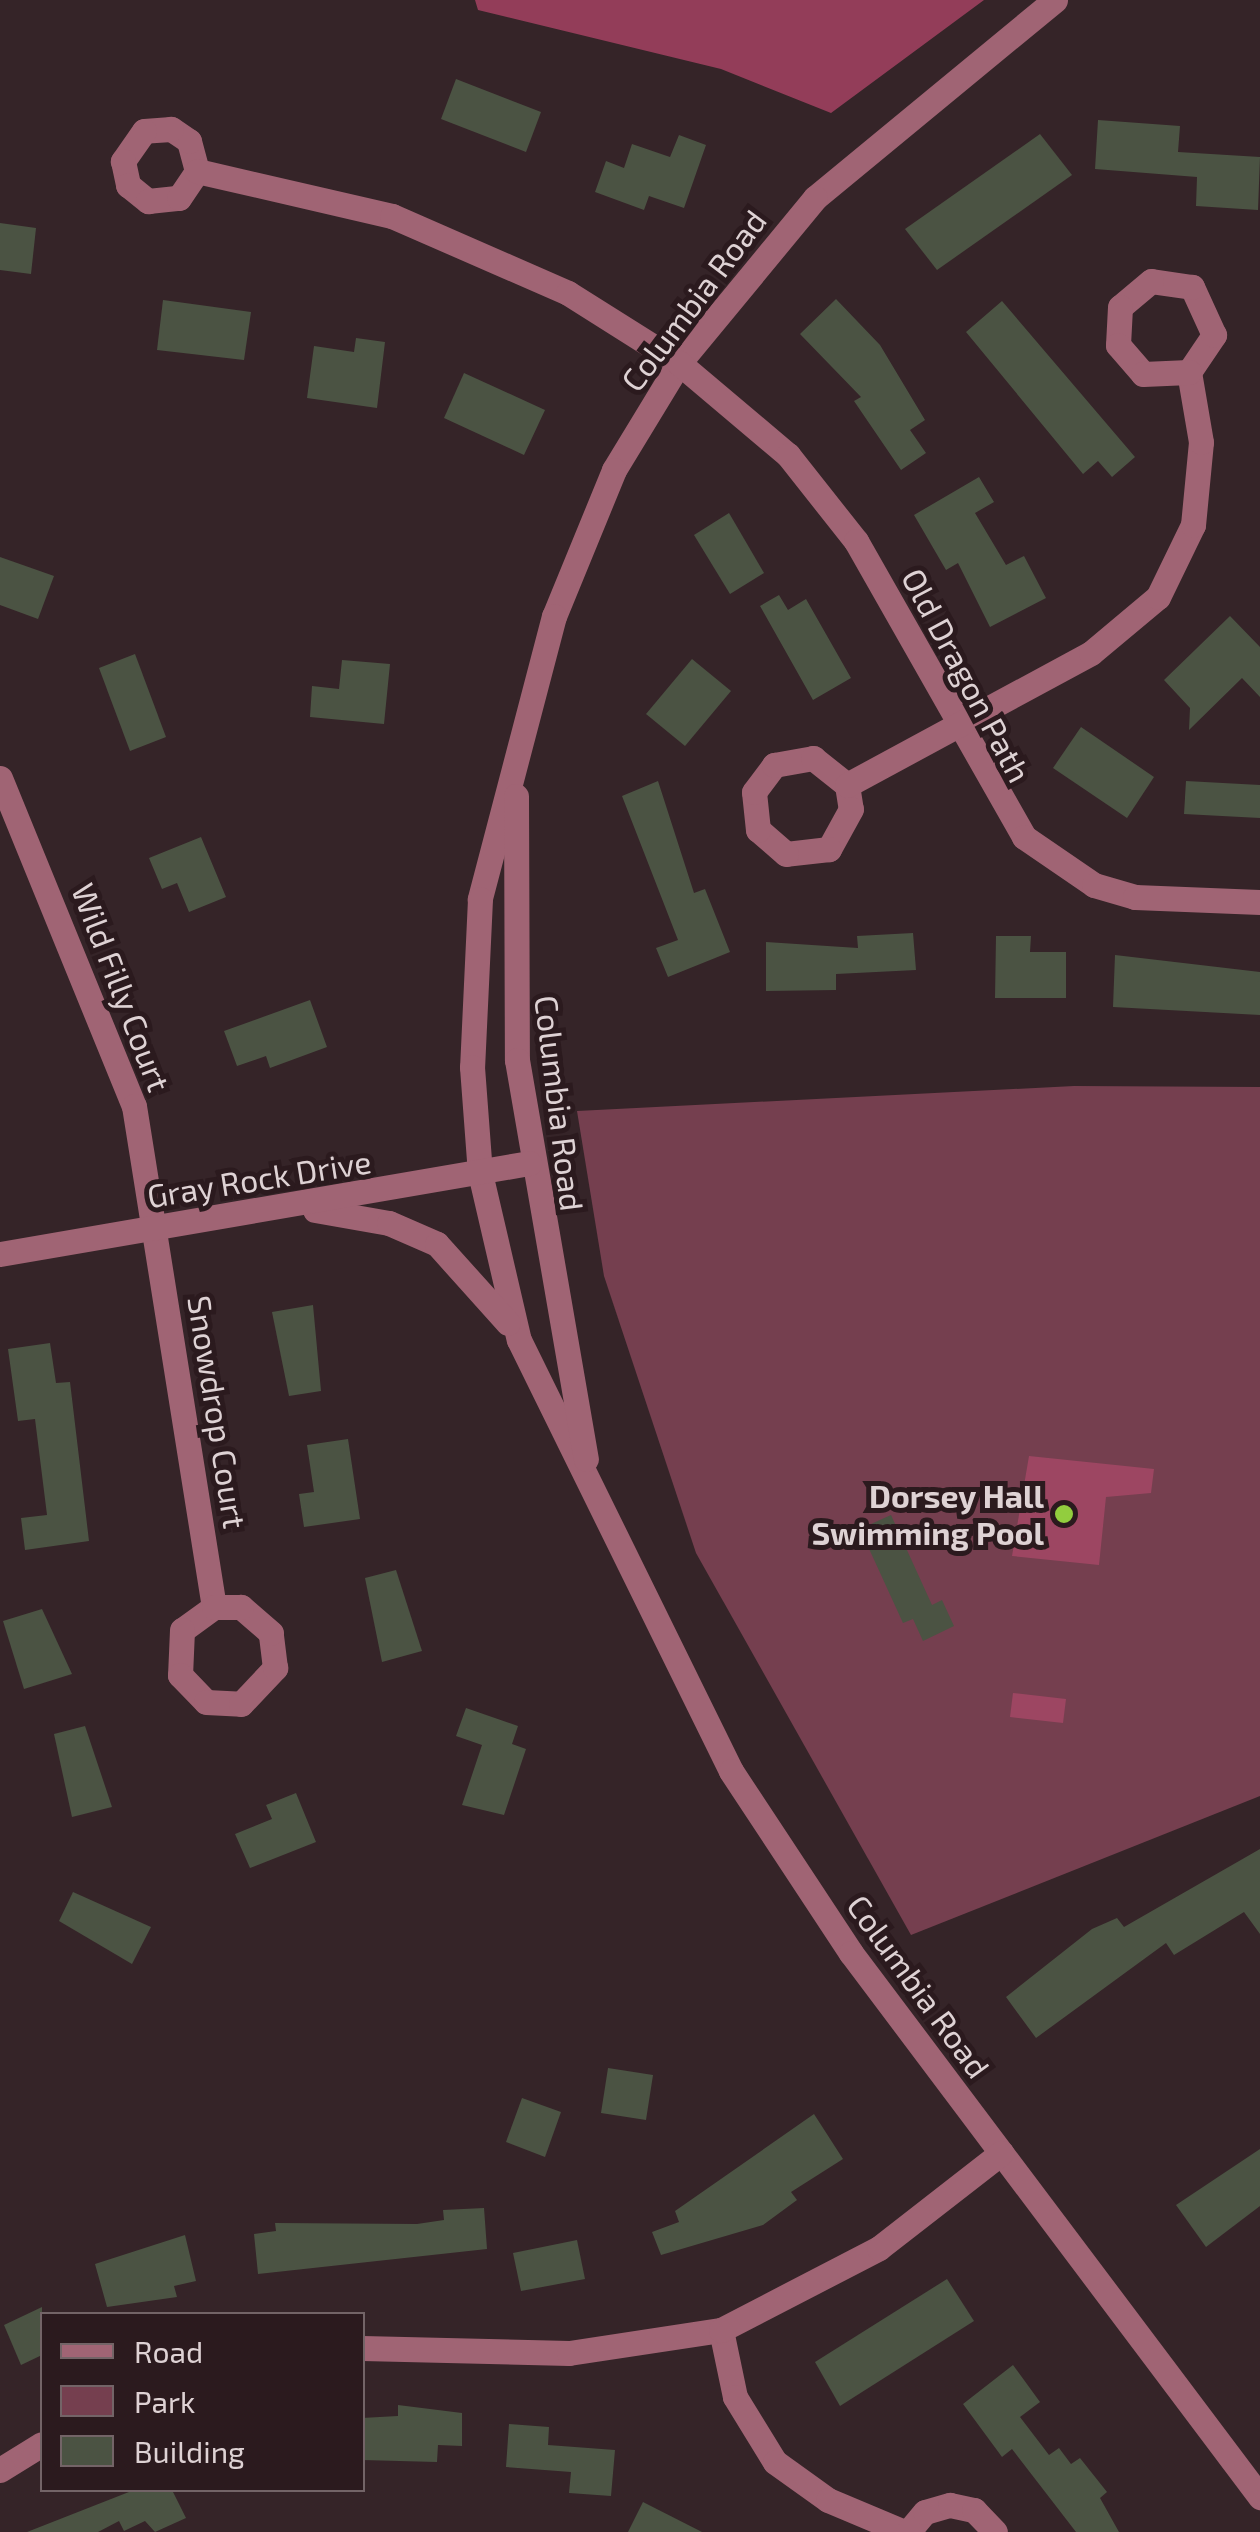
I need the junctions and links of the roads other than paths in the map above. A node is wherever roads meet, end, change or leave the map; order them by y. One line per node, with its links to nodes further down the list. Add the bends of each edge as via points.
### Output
1 (1055, 0): 3 (street, Columbia Road, via 815,198)
2 (198, 171): 3 (street, Old Dragon Path, via 314,193 457,242 568,292)
3 (680, 363): 5 (street, Old Dragon Path, via 824,497); 6 (street, Columbia Road, via 579,542)
4 (1189, 372): 5 (street, via 1200,403 1200,484 1193,525 1158,596 1091,654)
5 (960, 722): 8 (street); 9 (street, Old Dragon Path, via 996,800 1056,864 1135,898)
6 (520, 736): 10 (street, Columbia Road, via 512,981); 11 (street, Columbia Road, via 480,899 473,981)
7 (0, 778): 13 (street, Wild Filly Court, via 117,1056)
8 (846, 786)
9 (1260, 902)
10 (529, 1163): 11 (street, Gray Rock Drive); 16 (street, Columbia Road)
11 (480, 1173): 12 (street, Gray Rock Drive); 15 (street, Columbia Road)
12 (296, 1206): 13 (street, Gray Rock Drive); 15 (street, via 389,1222 436,1244 463,1263)
13 (157, 1227): 14 (street, Gray Rock Drive); 17 (street, Snowdrop Court)
14 (0, 1254)
15 (519, 1340): 16 (street, Columbia Road)
16 (589, 1475): 18 (street, Columbia Road, via 731,1771)
17 (214, 1606): 17 (street, via 182,1630 180,1675 206,1702 241,1704 275,1668 271,1632 241,1607)
18 (1001, 2153): 19 (street, via 862,2258); 23 (street, Columbia Road)
19 (721, 2330): 20 (street, via 569,2353); 24 (street, via 735,2397 774,2462 828,2500)
20 (365, 2348)
21 (40, 2445): 22 (street)
22 (0, 2470)
23 (1260, 2497)
24 (906, 2532): 25 (street, via 925,2512 950,2505 974,2510)
25 (995, 2532)

